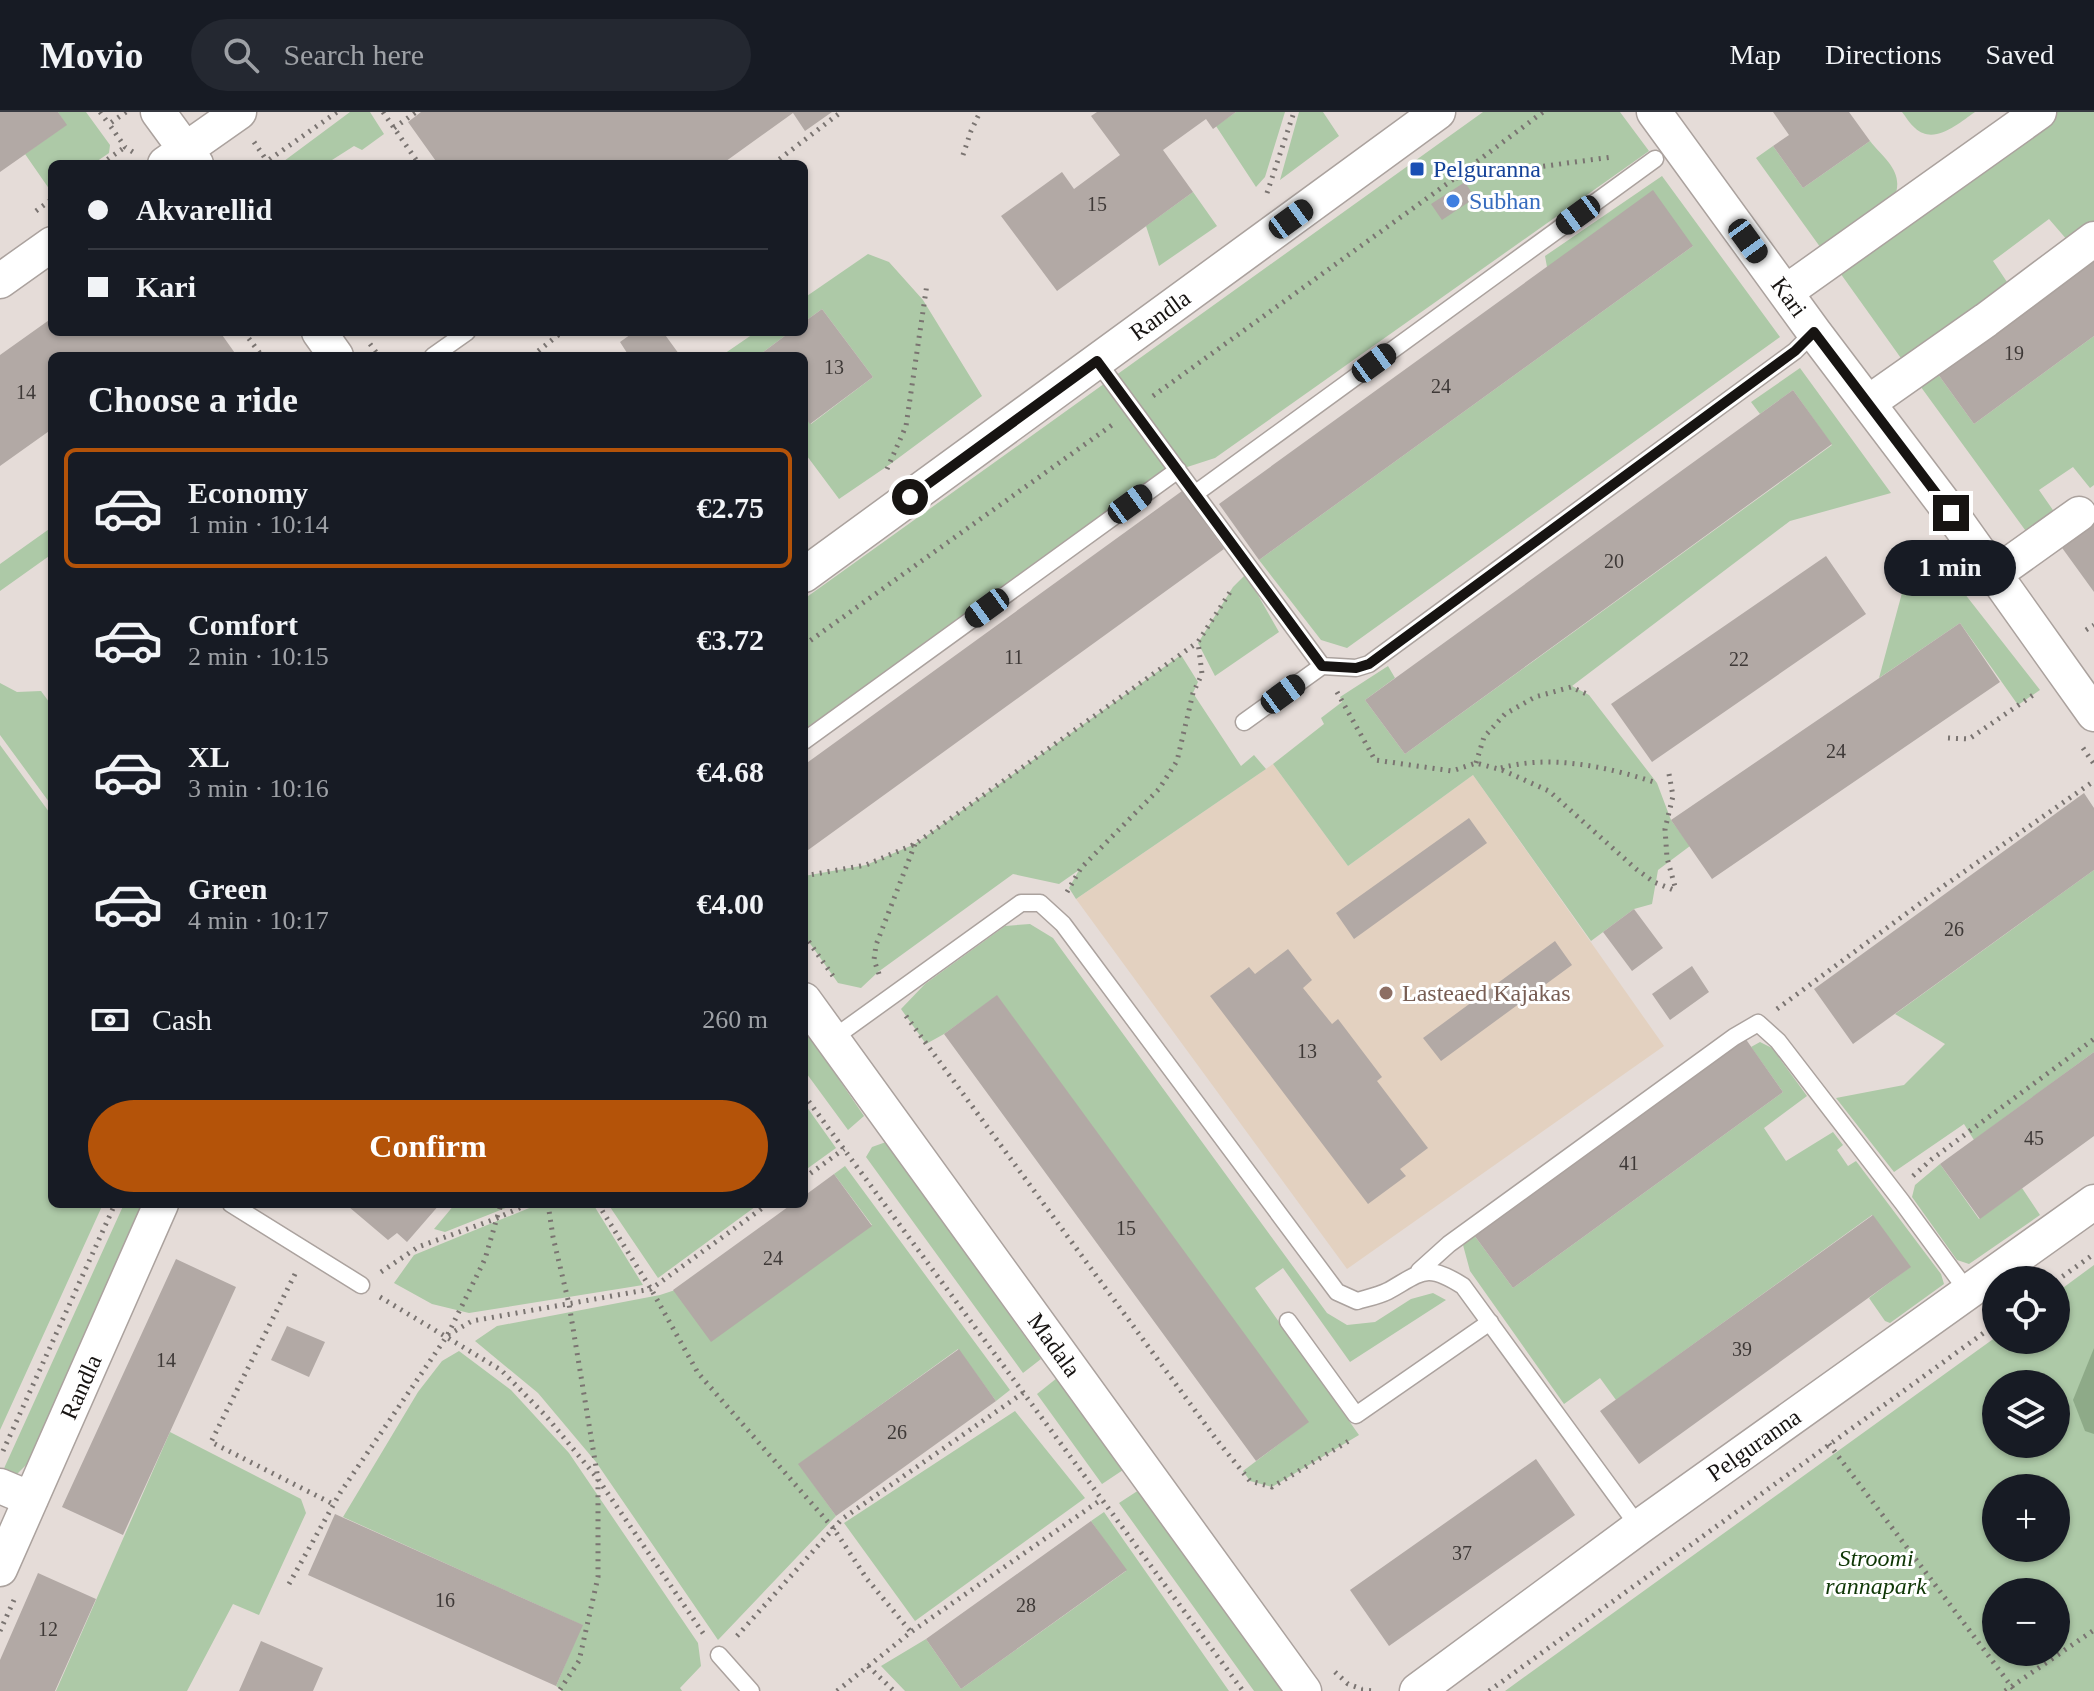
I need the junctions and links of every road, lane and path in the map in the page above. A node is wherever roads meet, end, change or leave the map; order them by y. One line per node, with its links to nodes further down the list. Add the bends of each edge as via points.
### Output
1 (100, 112): 14 (path)
2 (127, 112): 14 (path)
3 (158, 112): 20 (street)
4 (337, 112): 24 (path)
5 (383, 112): 16 (path)
6 (416, 112): 16 (path)
7 (841, 112): 26 (path)
8 (980, 112): 18 (path)
9 (1294, 112): 28 (path)
10 (1543, 112): 27 (path)
11 (1654, 112): 33 (street, Kari)
12 (2039, 112): 33 (street)
13 (1419, 121): 39 (street, Randla)
14 (109, 124): 17 (path)
15 (246, 126): 20 (street); 23 (path)
16 (394, 128): 25 (path)
17 (125, 147): 20 (path); 22 (path)
18 (963, 155)
19 (1624, 155): 27 (path)
20 (171, 158)
21 (1655, 159): 44 (lane)
22 (107, 160)
23 (264, 160)
24 (268, 160)
25 (416, 160)
26 (778, 160)
27 (1455, 178): 41 (path)
28 (1266, 198)
29 (2094, 239): 40 (street)
30 (48, 247): 31 (street)
31 (0, 281)
32 (927, 284): 43 (path, via 906,426)
33 (1786, 292): 34 (street, Kari)
34 (1814, 332): 40 (street, Kari); 53 (lane, via 1369,664)
35 (461, 336): 37 (lane)
36 (557, 336): 38 (path)
37 (439, 352)
38 (537, 352)
39 (1097, 361): 41 (lane); 47 (street, Randla)
40 (1868, 403): 48 (street, Kari)
41 (1134, 410): 42 (lane); 51 (path)
42 (1178, 470): 44 (lane); 58 (lane)
43 (885, 472)
44 (1196, 493): 46 (lane)
45 (2079, 514): 48 (street)
46 (1251, 568): 52 (path); 53 (lane)
47 (808, 572)
48 (1995, 574): 56 (street, Kari)
49 (2094, 625): 50 (path)
50 (2086, 630)
51 (808, 642)
52 (1198, 642): 65 (path); 67 (path, via 1202,674 1177,761 1159,789 1081,868 1064,897)
53 (1322, 666): 57 (lane); 60 (path, via 1375,760 1452,771)
54 (2040, 690): 59 (path, via 1969,739)
55 (1589, 695): 60 (path, via 1571,687 1535,697 1505,714 1484,737)
56 (2094, 714)
57 (1244, 722)
58 (808, 738)
59 (1948, 738)
60 (1476, 763): 61 (path)
61 (1498, 769): 62 (path, via 1549,791 1636,869 1676,891 1665,829 1673,796); 64 (path, via 1523,762 1567,763)
62 (1669, 774)
63 (2094, 781): 70 (path)
64 (1657, 783)
65 (915, 844): 66 (path, via 866,865); 68 (path, via 876,945 874,960)
66 (808, 875)
67 (1063, 924): 68 (lane, via 1040,903 1021,903); 89 (lane, via 1337,1292 1357,1301 1384,1293)
68 (892, 996): 71 (lane); 100 (path, via 1250,1481 1272,1487 1359,1435)
69 (808, 1006): 71 (street, Madala)
70 (1758, 1023): 76 (lane, via 1778,1041); 89 (lane, via 1574,1152)
71 (832, 1039): 122 (street, Madala)
72 (2094, 1039): 76 (path)
73 (808, 1100): 74 (path)
74 (844, 1149): 75 (path); 99 (path)
75 (808, 1175)
76 (1894, 1192): 91 (lane)
77 (2094, 1202): 108 (street, Pelguranna)
78 (113, 1208): 102 (path)
79 (159, 1208): 105 (street, Randla)
80 (237, 1208): 87 (lane)
81 (499, 1208): 86 (path)
82 (519, 1208): 86 (path)
83 (549, 1208): 94 (path)
84 (600, 1208): 93 (path)
85 (762, 1208): 93 (path)
86 (495, 1219): 92 (path, via 418,1247); 98 (path, via 485,1259)
87 (307, 1252): 92 (lane); 107 (path, via 211,1442)
88 (2094, 1254): 90 (path)
89 (1419, 1271): 96 (lane, via 1443,1272 1463,1286)
90 (2070, 1271)
91 (1960, 1281)
92 (361, 1285): 98 (path)
93 (651, 1289): 94 (path); 109 (path, via 698,1373)
94 (569, 1304): 98 (path, via 472,1321); 103 (path)
95 (1288, 1321): 100 (lane)
96 (1490, 1322): 100 (lane); 108 (lane)
97 (1982, 1334): 101 (path)
98 (447, 1336): 103 (path, via 501,1370); 107 (path)
99 (1023, 1393): 106 (path); 109 (path)
100 (1356, 1415)
101 (1829, 1444): 116 (path); 126 (path)
102 (0, 1459)
103 (598, 1479): 114 (path); 117 (path, via 598,1577 579,1661)
104 (0, 1486): 105 (street)
105 (31, 1499): 110 (street, Randla)
106 (1102, 1499): 113 (path); 121 (path)
107 (333, 1504): 111 (path)
108 (1639, 1527): 125 (street, Pelguranna)
109 (834, 1529): 113 (path); 114 (path)
110 (0, 1569)
111 (289, 1584)
112 (2094, 1630): 116 (path)
113 (911, 1632): 115 (path)
114 (719, 1655): 118 (lane)
115 (868, 1666): 119 (path); 120 (path)
116 (2010, 1690)
117 (559, 1691)
118 (751, 1691)
119 (837, 1691)
120 (894, 1691)
121 (1243, 1691)
122 (1304, 1691)
123 (1361, 1691): 124 (path)
124 (1374, 1691)
125 (1417, 1691)
126 (1489, 1691)

